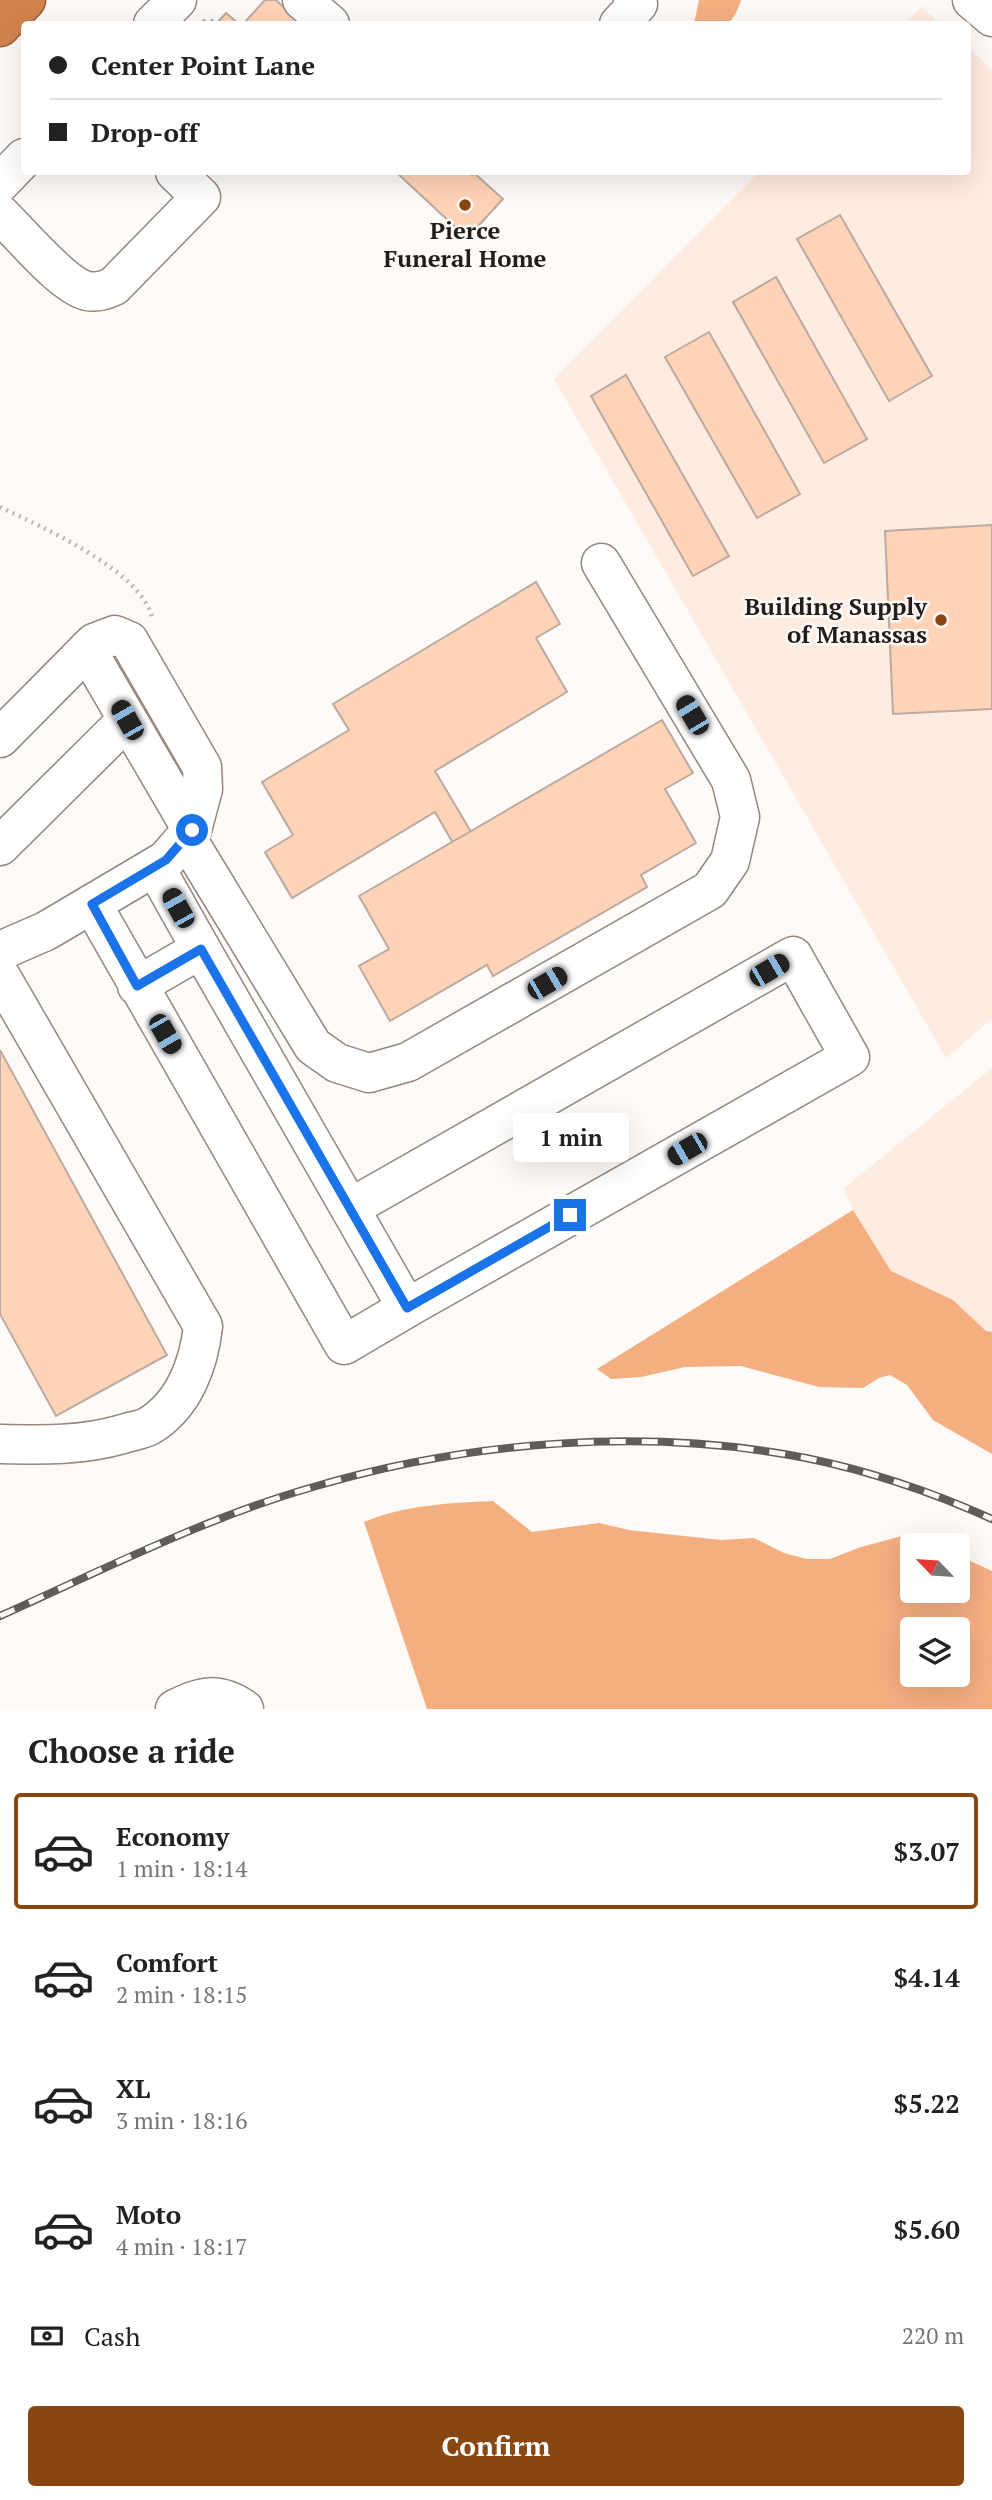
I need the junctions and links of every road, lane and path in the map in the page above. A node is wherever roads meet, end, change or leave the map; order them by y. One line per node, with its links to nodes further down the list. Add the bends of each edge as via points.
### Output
1 (26, 0): 8 (highway)
2 (177, 0): 6 (street)
3 (634, 0): 7 (street, via 638,4)
4 (972, 0): 5 (street)
5 (992, 18)
6 (156, 21)
7 (622, 21)
8 (0, 27)
9 (21, 161): 11 (street)
10 (178, 175): 12 (street, via 201,197 107,290 92,292 67,281)
11 (0, 183)
12 (0, 214)
13 (0, 507): 15 (path, via 86,551 131,586 149,606)
14 (601, 563): 19 (street, via 731,780 740,817 730,861 710,890 408,1062 369,1073 337,1063 313,1046)
15 (155, 629)
16 (87, 650): 17 (street); 18 (street); 19 (street, via 104,637 115,635 129,642 202,767 204,778)
17 (127, 720): 19 (street); 20 (street)
18 (0, 738)
19 (189, 834): 21 (street)
20 (0, 846)
21 (155, 867): 22 (street); 23 (street)
22 (92, 904): 24 (street); 26 (street)
23 (201, 949): 26 (street); 27 (street)
24 (0, 951)
25 (0, 975): 29 (street, via 203,1326 200,1355 186,1384 176,1402 148,1427 93,1442)
26 (137, 986): 28 (street, via 344,1345)
27 (350, 1208): 28 (street); 28 (street, via 793,956 850,1056)
28 (407, 1308)
29 (4, 1437)
30 (175, 1709): 31 (street, via 212,1697 229,1699)
31 (244, 1709)

